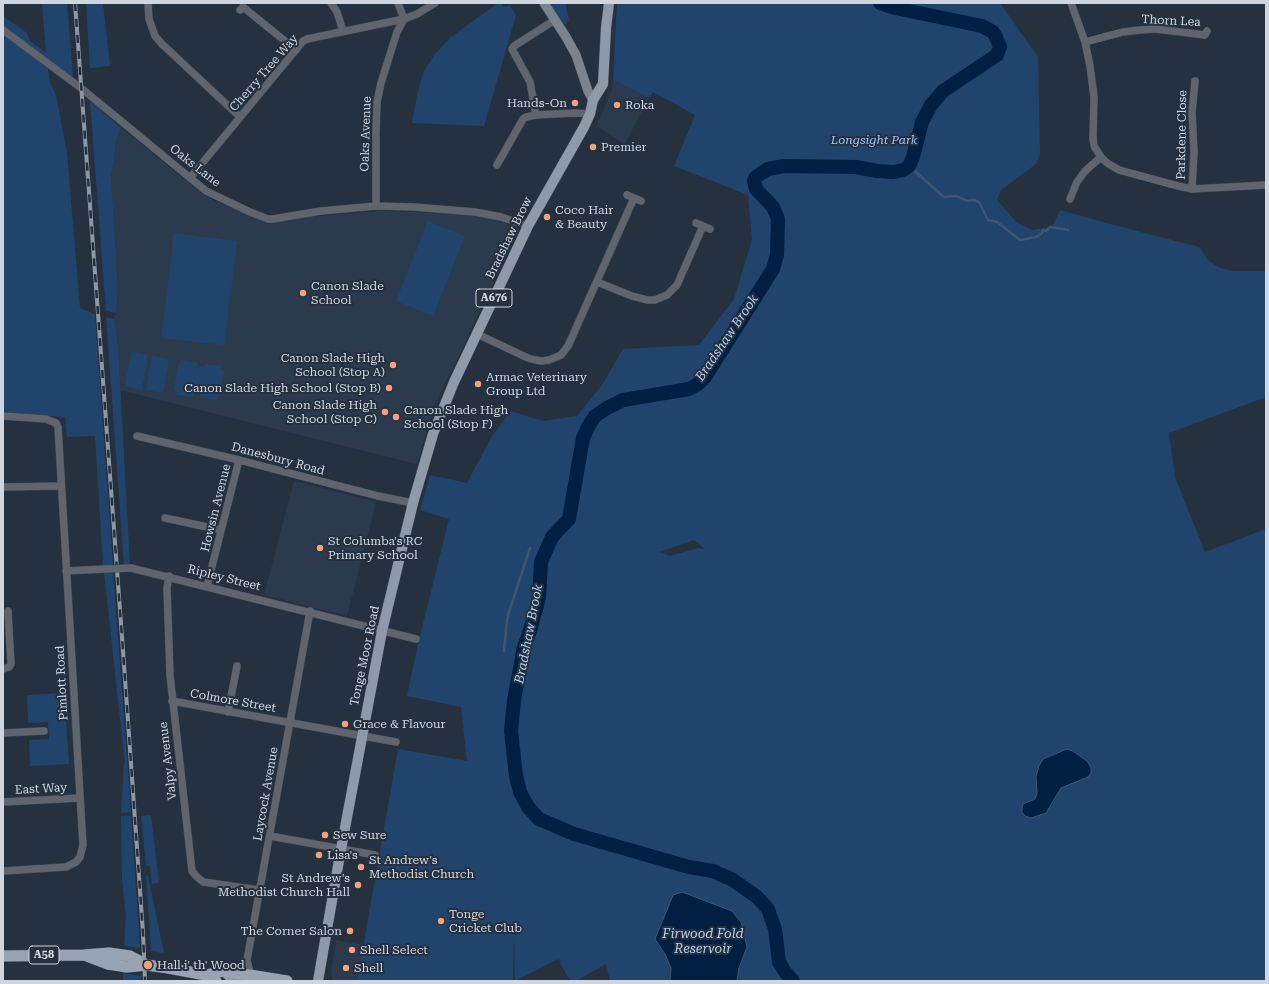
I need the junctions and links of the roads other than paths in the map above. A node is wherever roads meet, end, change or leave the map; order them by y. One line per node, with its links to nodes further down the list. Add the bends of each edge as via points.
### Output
1 (148, 3): 20 (street, via 149,19 155,36)
2 (331, 3): 12 (street)
3 (398, 3): 9 (street)
4 (435, 3): 9 (street)
5 (544, 3): 10 (main road)
6 (609, 3): 17 (main road, A676, via 603,84)
7 (1071, 3): 14 (street)
8 (240, 10): 15 (street, via 243,7)
9 (404, 19): 12 (street, Cherry Tree Way); 28 (street, Oaks Avenue, via 388,57 377,102)
10 (555, 20): 17 (main road, via 576,55); 19 (street, via 512,49 530,82)
11 (3, 30): 23 (street, Oaks Lane, via 82,88)
12 (343, 31): 15 (street, Cherry Tree Way, via 307,39)
13 (1207, 31): 14 (street, Thorn Lea, via 1205,35 1156,29 1140,30)
14 (1085, 42): 21 (street, via 1094,97 1094,146)
15 (296, 50): 20 (street, Cherry Tree Way)
16 (1195, 81): 25 (street, Parkdene Close, via 1192,112)
17 (593, 100): 18 (main road, Bradshaw Brow / A676)
18 (590, 114): 19 (street, via 575,112); 29 (main road, Bradshaw Brow / A676)
19 (536, 115): 22 (street, via 523,119)
20 (240, 118): 23 (street, Cherry Tree Way)
21 (1101, 158): 25 (street, via 1119,170); 26 (street, via 1085,171)
22 (497, 165)
23 (190, 178): 28 (street, Oaks Lane, via 215,196 268,219)
24 (1266, 185): 25 (street)
25 (1192, 188)
26 (1070, 199)
27 (641, 201): 31 (street, via 631,196)
28 (376, 206): 29 (street, Oaks Lane, via 475,212)
29 (528, 226): 32 (main road, Bradshaw Brow / A676)
30 (703, 226): 31 (street, via 678,285 668,294 655,300 647,300)
31 (597, 282): 32 (street, via 568,346 555,358 542,361 528,358)
32 (477, 334): 38 (main road, Bradshaw Brow / A676, via 438,418)
33 (3, 416): 36 (street, Pimlott Road, via 46,419 56,423)
34 (137, 436): 35 (street, Danesbury Road)
35 (239, 460): 38 (street, Danesbury Road); 40 (street, Howsin Avenue)
36 (61, 486): 37 (street); 41 (street, Pimlott Road)
37 (3, 487)
38 (414, 503): 46 (main road, Tonge Moor Road / A676)
39 (165, 518): 40 (street)
40 (221, 530): 43 (street, Howsin Avenue)
41 (66, 571): 42 (street, Ripley Street, bridge, via 131,568); 57 (street, Pimlott Road)
42 (169, 576): 43 (street, Ripley Street); 50 (street, Valpy Avenue, via 167,588)
43 (208, 586): 45 (street, Ripley Street)
44 (8, 611): 49 (street, via 11,664)
45 (310, 612): 46 (street, Ripley Street); 52 (street, Laycock Avenue)
46 (382, 631): 47 (street, Ripley Street); 55 (main road, Tonge Moor Road / A676)
47 (416, 639)
48 (237, 666): 51 (street)
49 (3, 669)
50 (172, 701): 51 (street, Colmore Street); 63 (street, Valpy Avenue, via 192,870 203,882)
51 (228, 712): 52 (street, Colmore Street)
52 (290, 723): 55 (street, Colmore Street); 59 (street, Laycock Avenue)
53 (44, 731): 54 (street)
54 (3, 733)
55 (361, 736): 56 (street, Colmore Street); 60 (main road, Tonge Moor Road / A676)
56 (396, 742)
57 (80, 798): 58 (street, East Way); 62 (street, Pimlott Road, via 83,845 76,862 66,867)
58 (3, 802)
59 (270, 836): 60 (street); 63 (street, Laycock Avenue)
60 (341, 849): 61 (street); 69 (main road, Tonge Moor Road / A676)
61 (375, 855)
62 (3, 871)
63 (259, 890): 66 (street, Laycock Avenue, via 247,960)
64 (3, 956): 65 (highway, A58, via 84,955 108,964 127,967 147,965)
65 (206, 975): 66 (highway, A58, via 224,971); 67 (highway, A58)
66 (249, 979): 68 (highway, A58)
67 (216, 981)
68 (287, 981)
69 (318, 981)

